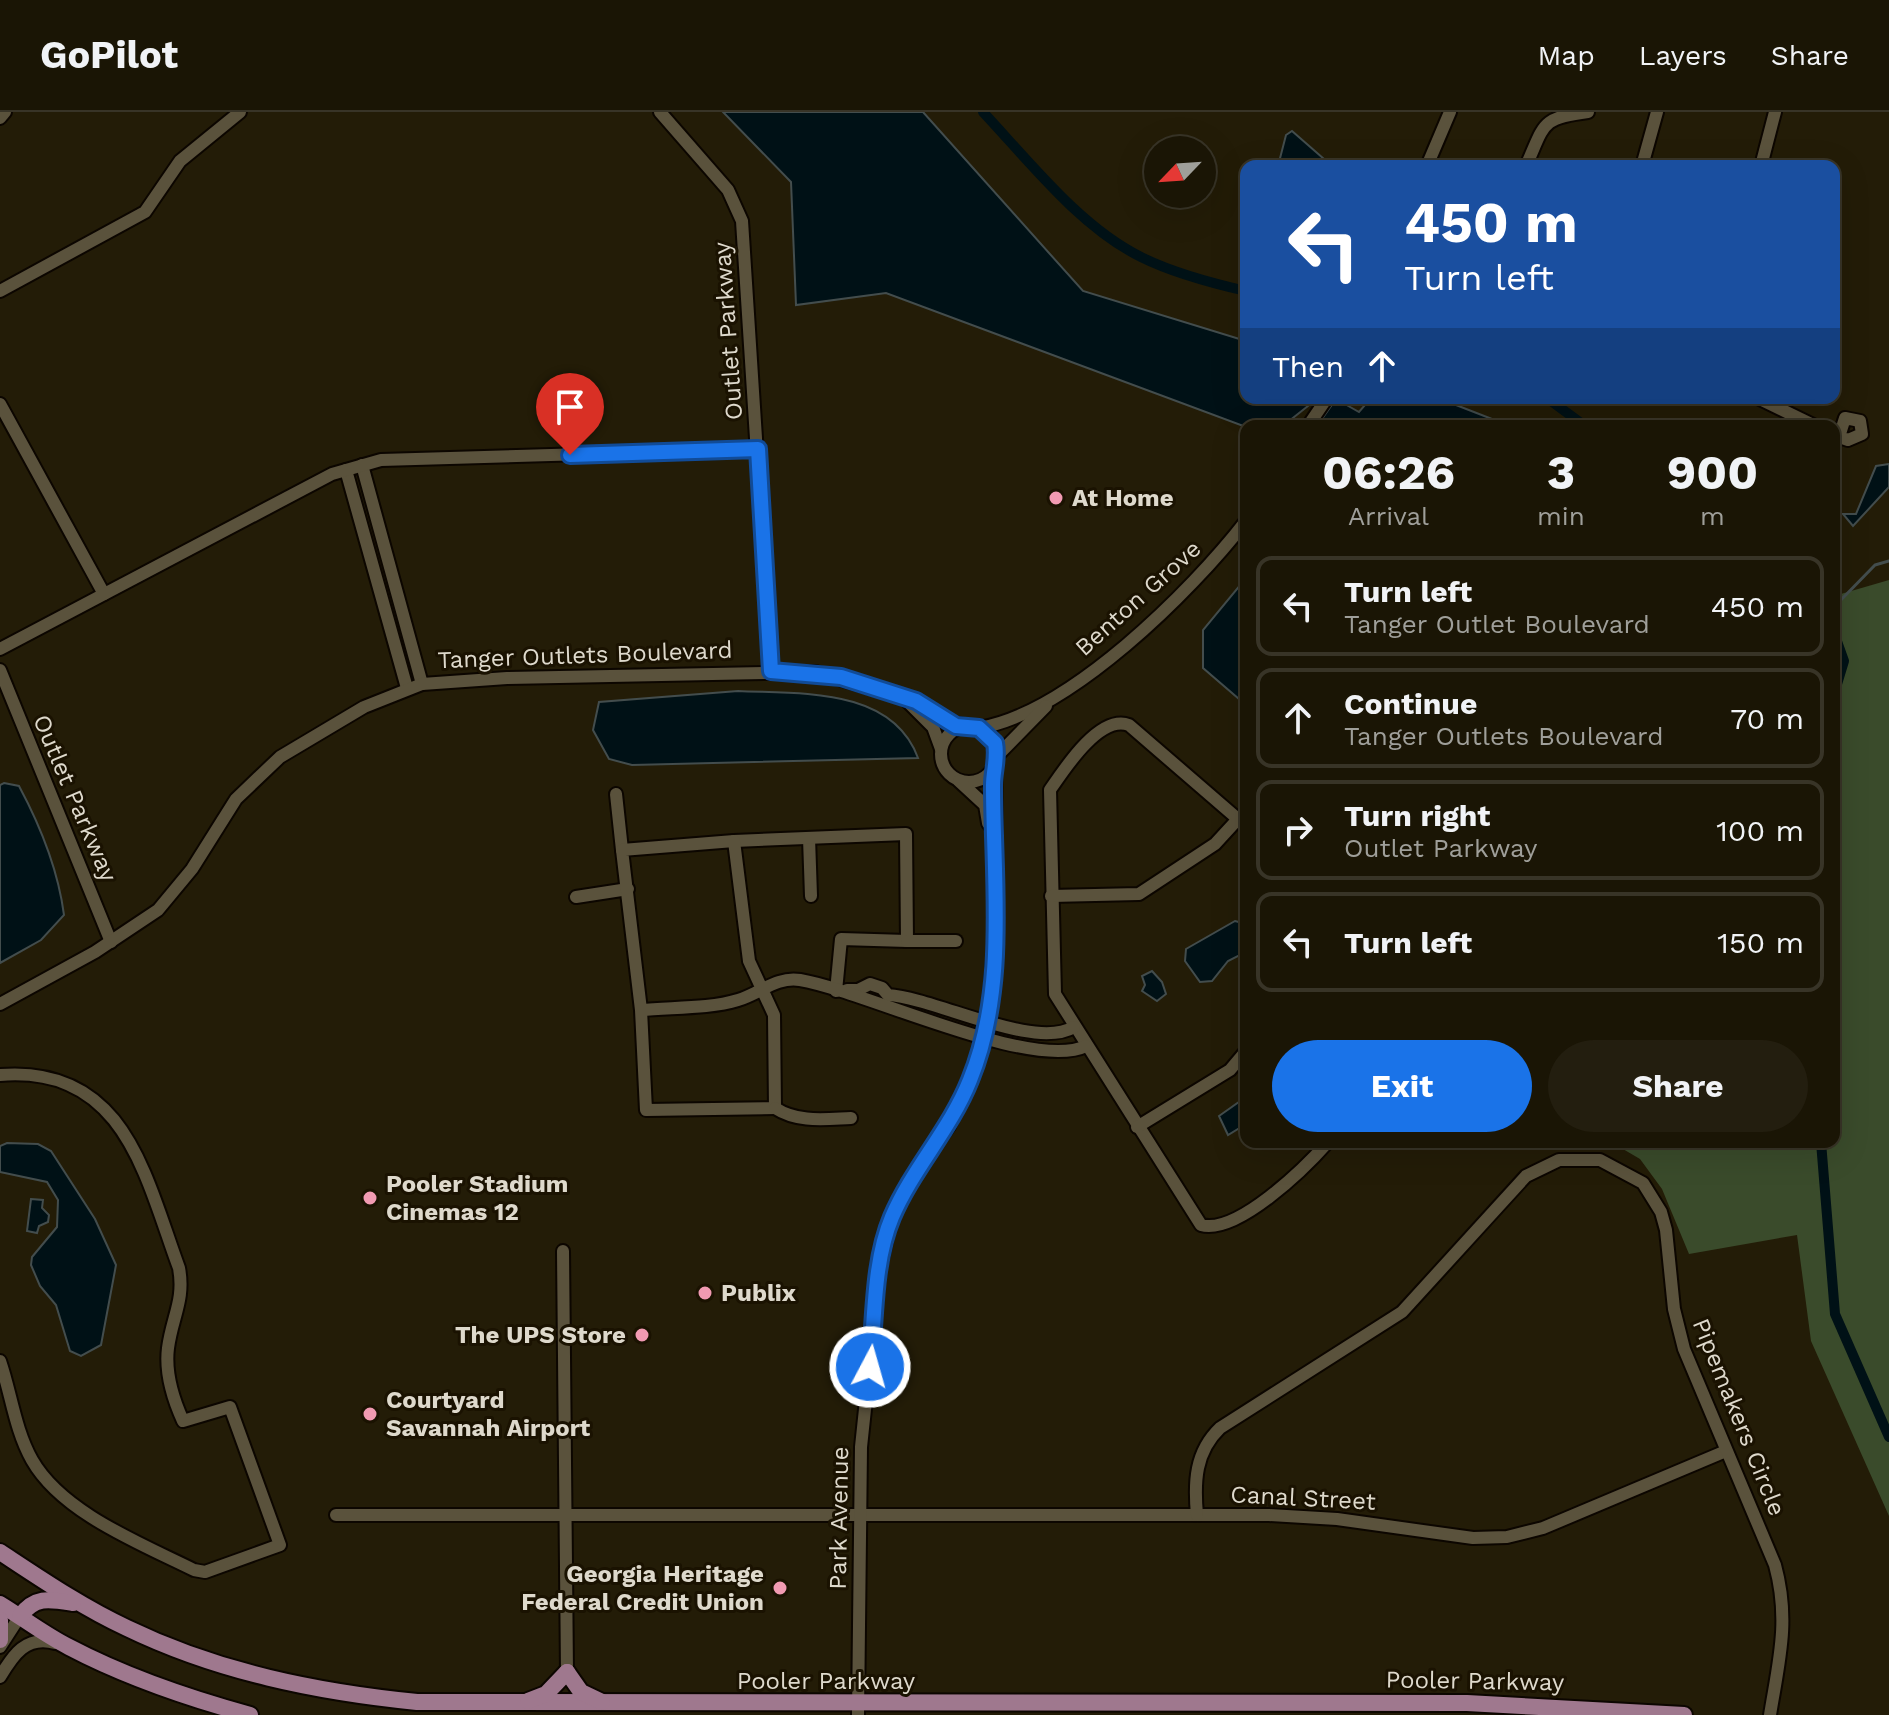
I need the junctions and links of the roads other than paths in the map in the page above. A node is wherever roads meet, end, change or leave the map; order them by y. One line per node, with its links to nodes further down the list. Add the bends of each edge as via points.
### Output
1 (5, 112): 9 (street)
2 (240, 112): 14 (street, via 180,161 145,212)
3 (660, 112): 18 (street, Outlet Parkway, via 728,190 742,221)
4 (1450, 112): 10 (street)
5 (1588, 112): 8 (street)
6 (1657, 112): 12 (street)
7 (1775, 112): 13 (street)
8 (1556, 114): 11 (street, via 1544,126)
9 (0, 118)
10 (1430, 160)
11 (1529, 160)
12 (1644, 160)
13 (1763, 160)
14 (0, 291)
15 (0, 404): 22 (street)
16 (1770, 404): 17 (street)
17 (1803, 420)
18 (758, 449): 19 (street, via 381,460); 25 (street, Outlet Parkway)
19 (362, 465): 20 (street); 26 (street)
20 (346, 470): 22 (street); 27 (street)
21 (1240, 529): 29 (street, Benton Grove, via 1217,558 1121,648)
22 (104, 594): 23 (street)
23 (0, 649)
24 (0, 670): 47 (street, Outlet Parkway)
25 (771, 671): 26 (street, Tanger Outlets Boulevard); 28 (street, Tanger Outlets Boulevard, via 841,677)
26 (422, 684): 27 (street, Tanger Outlets Boulevard)
27 (407, 688): 47 (street, Tanger Outlets Boulevard, via 315,734 266,769 236,799 170,898)
28 (904, 698): 30 (street, Tanger Outlets Boulevard, via 956,726); 31 (street, via 933,727)
29 (1051, 700): 30 (street, Benton Grove, via 1001,724); 32 (street, Benton Grove)
30 (974, 727): 31 (street, via 949,734); 32 (street, via 995,743)
31 (942, 751): 33 (street, via 943,765)
32 (996, 761): 33 (street, via 980,780); 37 (street, Park Avenue)
33 (958, 780): 37 (street, Park Avenue, via 985,805)
34 (616, 794): 40 (street)
35 (1240, 820): 43 (street, via 1129,725 1110,723 1050,790)
36 (1240, 824): 43 (street, via 1139,894)
37 (995, 832): 52 (street, Park Avenue, via 997,909)
38 (809, 838): 39 (street); 42 (street); 45 (street, via 906,834)
39 (734, 841): 40 (street); 48 (street, via 743,934)
40 (622, 850): 41 (street)
41 (628, 889): 44 (street); 51 (street)
42 (811, 896)
43 (1051, 896): 53 (street, via 1053,984)
44 (576, 897)
45 (907, 941): 46 (street); 49 (street, via 841,939)
46 (956, 941)
47 (111, 942): 50 (street, Tanger Outlets Boulevard)
48 (761, 990): 49 (street, via 784,979); 51 (street, via 736,1001); 58 (street, via 774,1015)
49 (838, 991): 52 (street, via 870,984 888,995); 54 (street)
50 (0, 1004)
51 (641, 1010): 58 (street, via 646,1110)
52 (988, 1021): 53 (street, via 1047,1035); 54 (street, Park Avenue)
53 (1074, 1027): 55 (street)
54 (984, 1037): 55 (street, via 1054,1053); 67 (street, Park Avenue, via 949,1126 915,1172 884,1241 861,1447)
55 (1086, 1046): 60 (street)
56 (1240, 1058): 60 (street, via 1230,1070)
57 (0, 1075): 63 (street, via 60,1082 93,1099 123,1127 179,1268 183,1290 168,1348 168,1373 179,1413 183,1421 192,1421 230,1407 280,1545 205,1572 194,1570 73,1505 33,1460)
58 (775, 1108): 59 (street, via 806,1119)
59 (851, 1118)
60 (1137, 1127): 61 (street, via 1194,1218 1214,1227 1297,1178)
61 (1323, 1148)
62 (563, 1251): 66 (street)
63 (0, 1361)
64 (1726, 1451): 68 (street, Canal Street, via 1543,1528 1507,1537 1473,1538 1337,1519); 68 (street, Pipemakers Circle, via 1677,1327 1666,1230 1654,1197 1643,1183 1614,1165 1585,1158 1559,1160 1516,1186 1402,1312 1211,1437 1197,1468); 87 (street, Pipemakers Circle, via 1783,1595 1785,1625)
65 (336, 1515): 66 (street, Canal Street)
66 (563, 1515): 67 (street, Canal Street); 77 (street)
67 (860, 1515): 68 (street, Canal Street); 83 (street, Park Avenue)
68 (1197, 1515)
69 (0, 1552): 71 (main road, Pooler Parkway)
70 (0, 1604): 72 (main road)
71 (82, 1605): 72 (main road, via 39,1600); 79 (main road, Pooler Parkway, via 204,1660 309,1688 417,1702)
72 (20, 1616): 75 (street); 76 (main road)
73 (0, 1620): 74 (main road)
74 (0, 1640)
75 (0, 1647)
76 (67, 1647): 78 (street, via 33,1641 21,1647); 84 (main road, via 186,1696)
77 (567, 1672): 79 (main road, via 546,1694); 80 (main road, via 581,1692); 82 (main road)
78 (0, 1677)
79 (515, 1705): 82 (main road, Pooler Parkway)
80 (611, 1705): 82 (main road, Pooler Parkway); 83 (main road, Pooler Parkway)
81 (1608, 1709): 83 (main road, Pooler Parkway, via 1467,1703); 85 (main road, via 1595,1715); 86 (main road, Pooler Parkway)
82 (567, 1710)
83 (858, 1710)
84 (250, 1715)
85 (1468, 1715)
86 (1684, 1715)
87 (1770, 1715)

